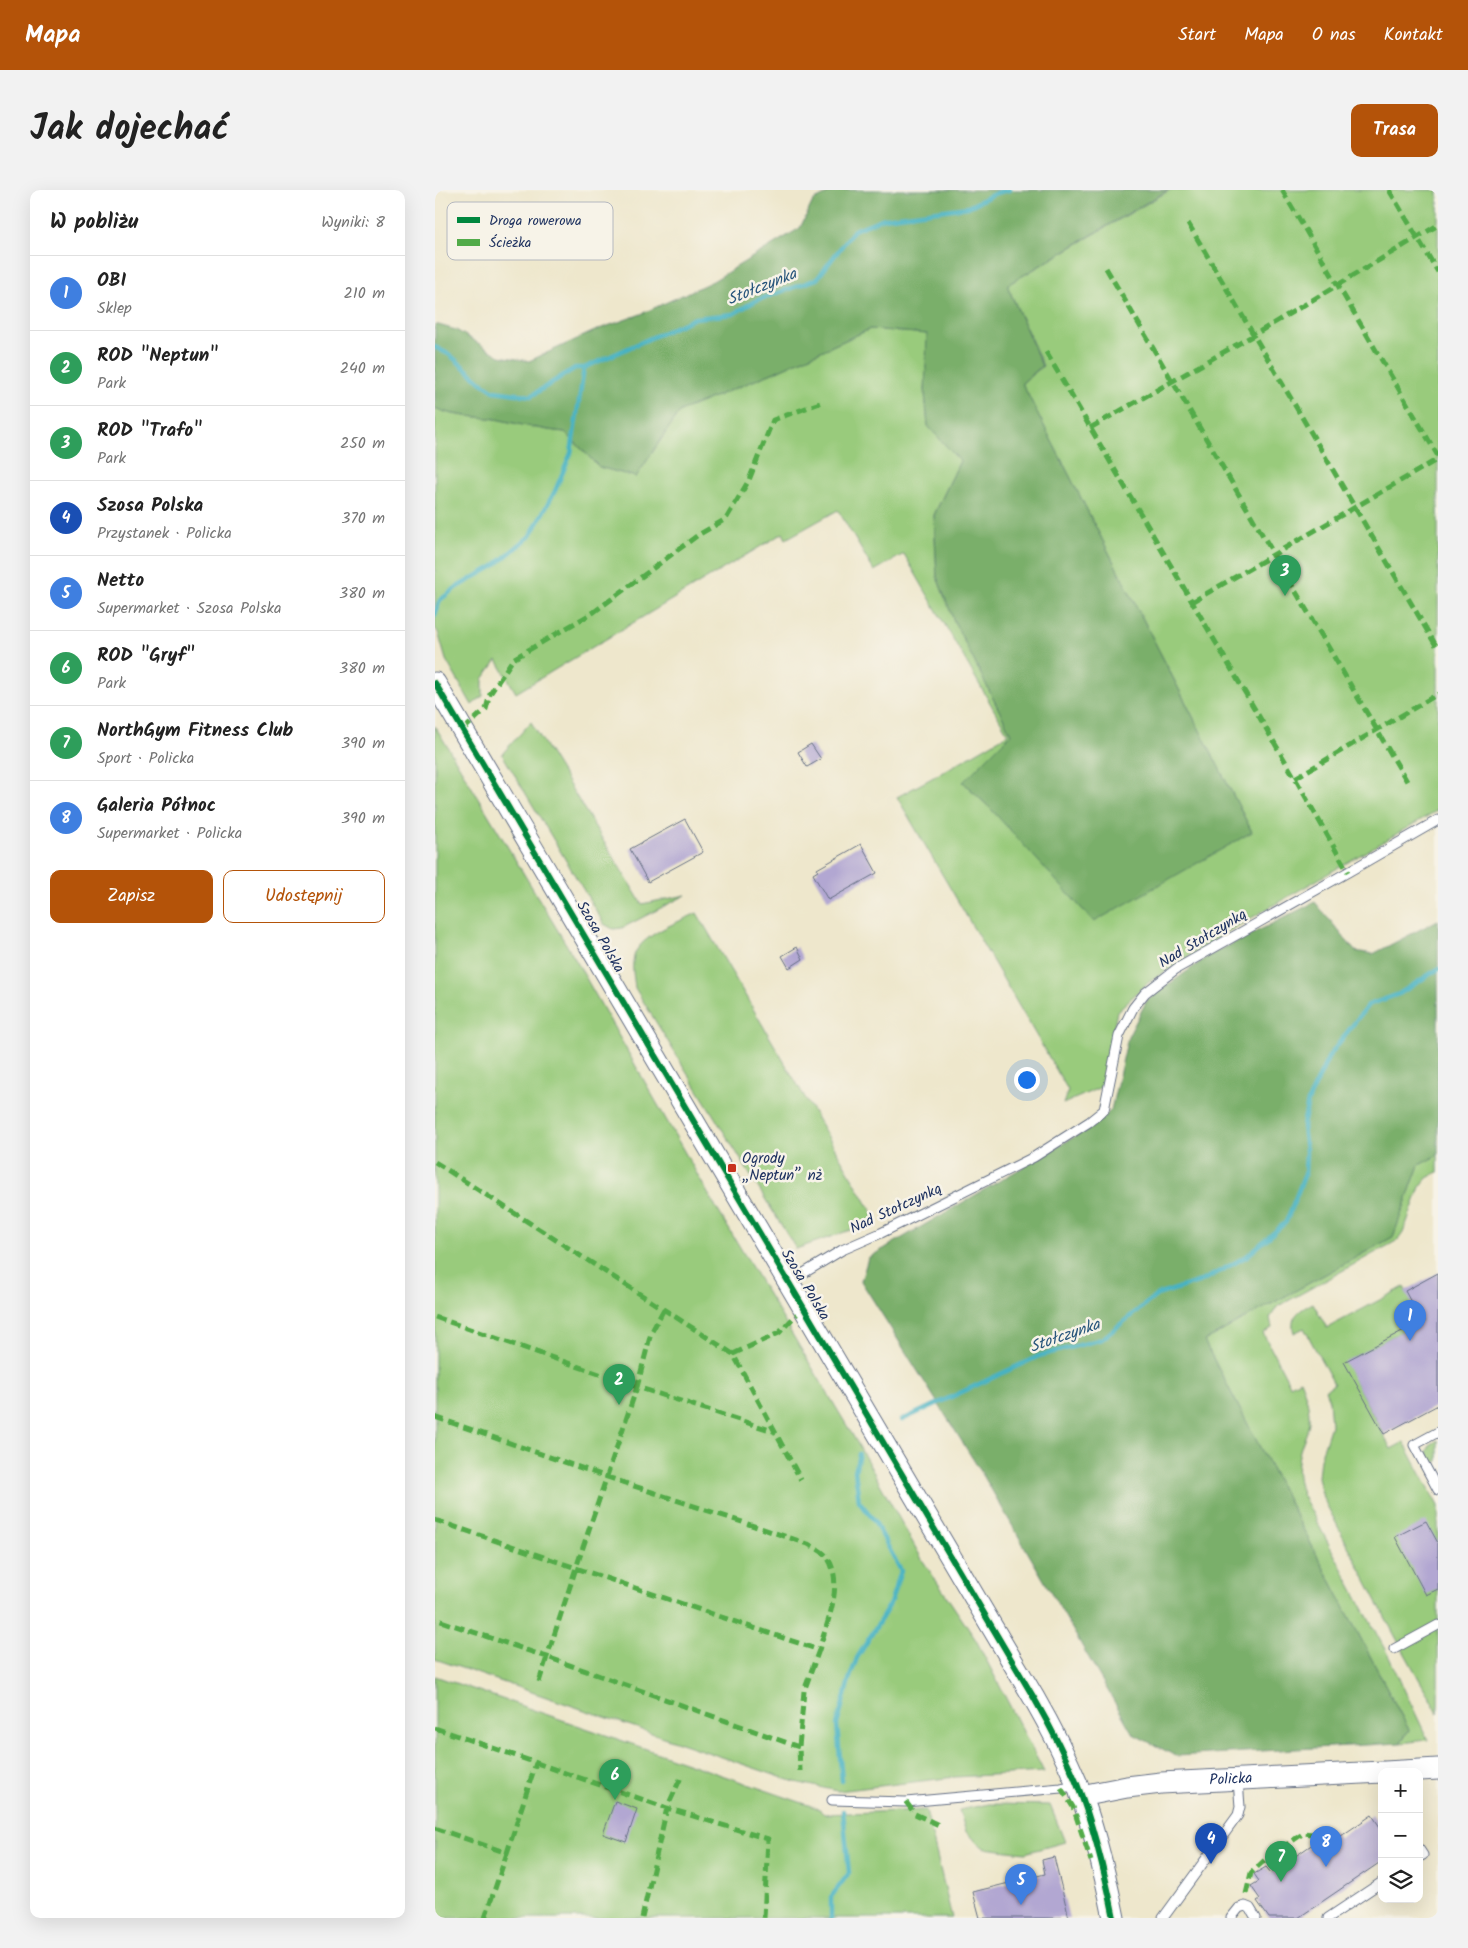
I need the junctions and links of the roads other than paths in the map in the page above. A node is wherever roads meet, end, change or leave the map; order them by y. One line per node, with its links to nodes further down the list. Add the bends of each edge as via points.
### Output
1 (435, 683): 3 (street, Szosa Polska)
2 (1438, 820): 3 (lane, Nad Stołczynką, via 1176,969 1145,993 1133,1008 1119,1036 1104,1110 1089,1122 1034,1157 842,1250)
3 (789, 1282): 12 (street, Szosa Polska, via 1016,1666 1050,1727)
4 (1438, 1432): 5 (lane, via 1414,1445)
5 (1438, 1490)
6 (1438, 1625): 7 (lane)
7 (1394, 1649)
8 (1438, 1769): 9 (street, Policka)
9 (1423, 1770)
10 (1378, 1772): 11 (street, Policka)
11 (1238, 1779): 12 (street, Policka); 16 (lane, via 1238,1816)
12 (1079, 1790): 13 (lane, via 1061,1788 906,1802); 15 (street, Szosa Polska, via 1097,1845)
13 (832, 1800)
14 (1378, 1885): 19 (lane)
15 (1114, 1918)
16 (1163, 1918)
17 (1231, 1918): 18 (lane, via 1245,1906)
18 (1256, 1918)
19 (1328, 1918)

